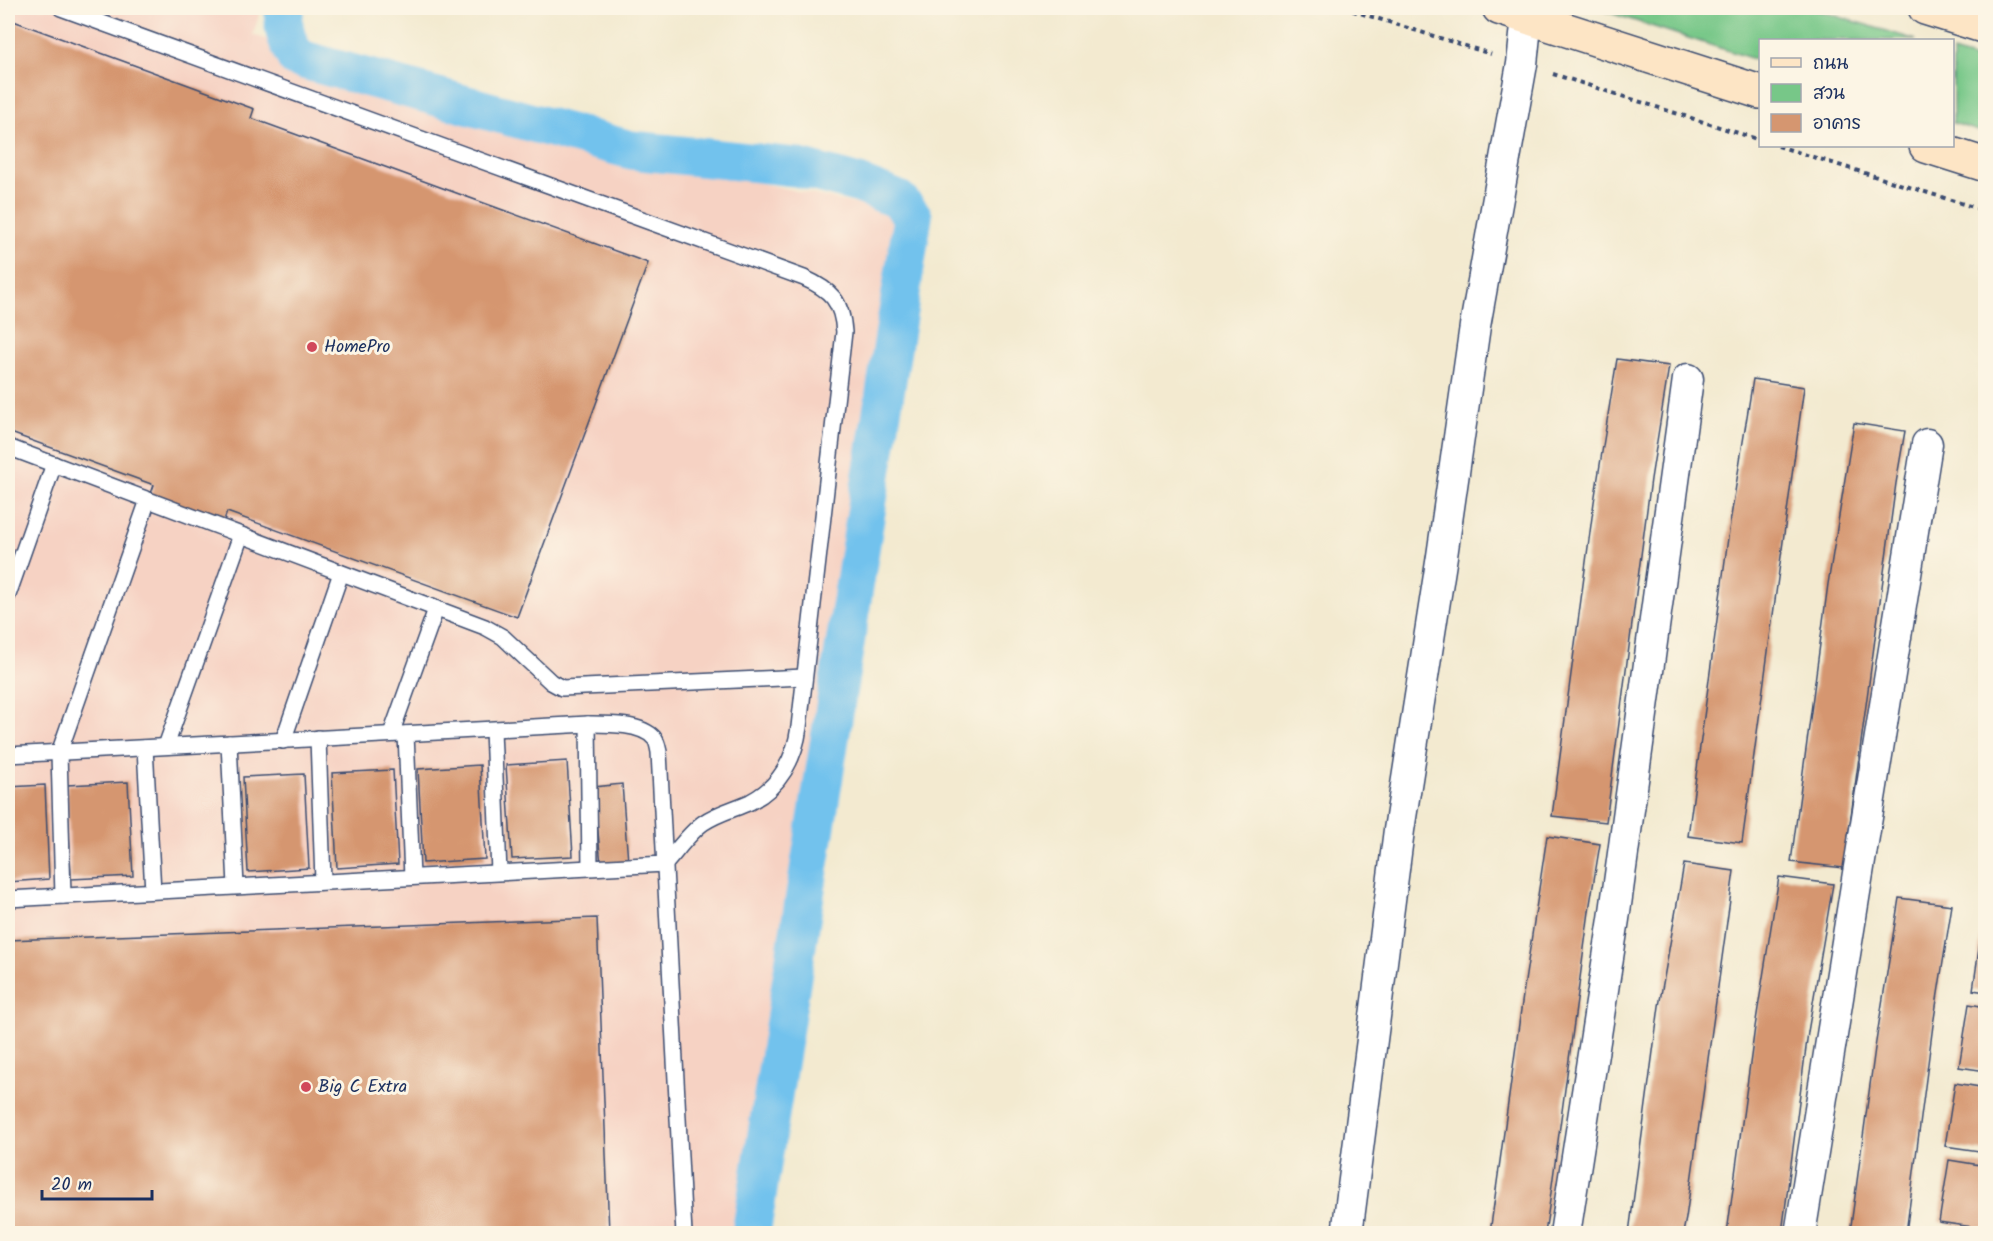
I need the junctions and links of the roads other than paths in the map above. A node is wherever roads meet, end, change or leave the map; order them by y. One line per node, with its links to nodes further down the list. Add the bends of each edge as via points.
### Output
1 (61, 8): 17 (lane, via 804,278 830,293 840,308 844,332)
2 (1925, 8): 4 (main road)
3 (1513, 12): 5 (main road); 38 (street, via 1522,64 1475,326 1399,830)
4 (1986, 27)
5 (1759, 91)
6 (1929, 147): 7 (main road)
7 (1986, 165)
8 (1688, 379): 39 (street, via 1614,919)
9 (1926, 444): 40 (street)
10 (8, 447): 11 (lane)
11 (54, 464): 12 (lane); 15 (lane)
12 (148, 500): 13 (lane); 26 (lane)
13 (241, 535): 14 (lane); 24 (lane)
14 (341, 573): 16 (lane); 22 (lane)
15 (8, 595)
16 (436, 609): 17 (lane, via 497,634 562,688); 20 (lane)
17 (804, 677): 28 (lane, via 794,750 783,773 774,785 751,801 704,822)
18 (588, 724): 19 (lane); 28 (lane, via 628,726 654,738 659,752); 29 (lane)
19 (493, 730): 20 (lane); 30 (lane)
20 (399, 734): 21 (lane); 31 (lane)
21 (318, 738): 22 (lane); 32 (lane)
22 (282, 741): 23 (lane)
23 (229, 743): 24 (lane); 33 (lane)
24 (166, 746): 25 (lane)
25 (145, 748): 26 (lane); 34 (lane)
26 (59, 753): 27 (lane); 35 (lane)
27 (8, 755)
28 (665, 864): 29 (lane); 37 (lane)
29 (590, 867): 30 (lane)
30 (499, 873): 31 (lane)
31 (412, 877): 32 (lane)
32 (323, 881): 33 (lane)
33 (237, 886): 34 (lane)
34 (153, 891): 35 (lane)
35 (63, 896): 36 (lane)
36 (8, 899)
37 (684, 1233)
38 (1347, 1233)
39 (1565, 1233)
40 (1800, 1233)

